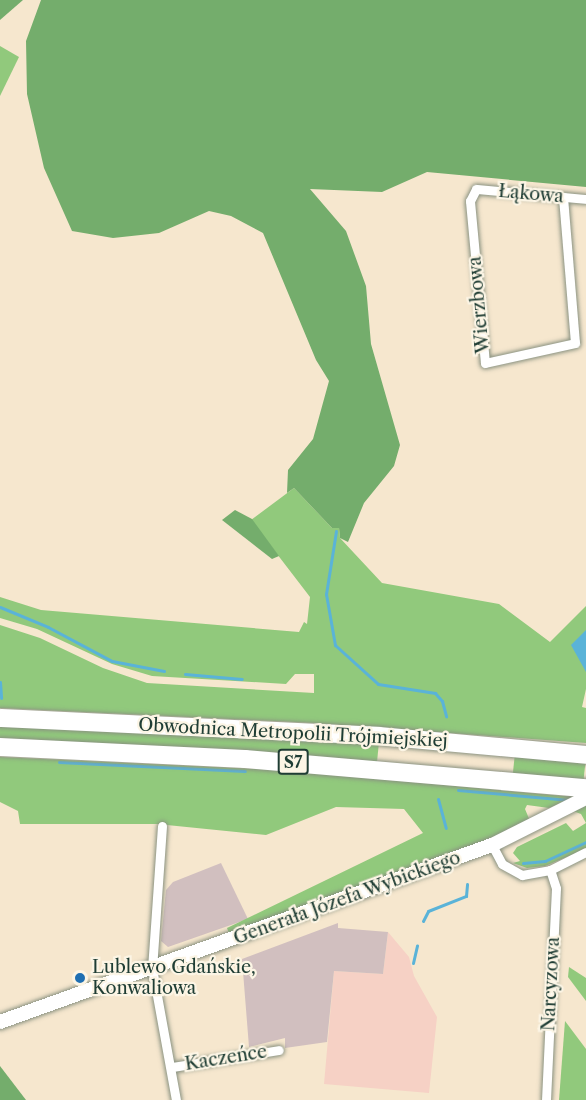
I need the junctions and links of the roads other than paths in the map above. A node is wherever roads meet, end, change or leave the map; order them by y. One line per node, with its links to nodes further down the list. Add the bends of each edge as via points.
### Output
1 (476, 189): 2 (street, Łąkowa); 2 (street, Wierzbowa, via 470,201 485,363 575,343)
2 (564, 197): 3 (street, Łąkowa)
3 (586, 199)
4 (0, 718): 6 (highway, Obwodnica Metropolii Trójmiejskiej / S7, via 379,736)
5 (0, 747): 7 (highway, Obwodnica Metropolii Trójmiejskiej / S7, via 245,759)
6 (586, 755)
7 (586, 788)
8 (586, 798): 10 (main road, Generała Józefa Wybickiego)
9 (162, 826): 13 (street)
10 (492, 845): 12 (street, via 507,870 522,875); 13 (main road, Generała Józefa Wybickiego)
11 (586, 852): 12 (street)
12 (550, 870): 18 (street, Narcyzowa, via 556,888)
13 (152, 968): 14 (main road, Generała Józefa Wybickiego); 16 (street)
14 (0, 1023)
15 (279, 1050): 16 (street, Kaczeńce)
16 (172, 1067): 17 (street)
17 (176, 1100)
18 (546, 1100)

